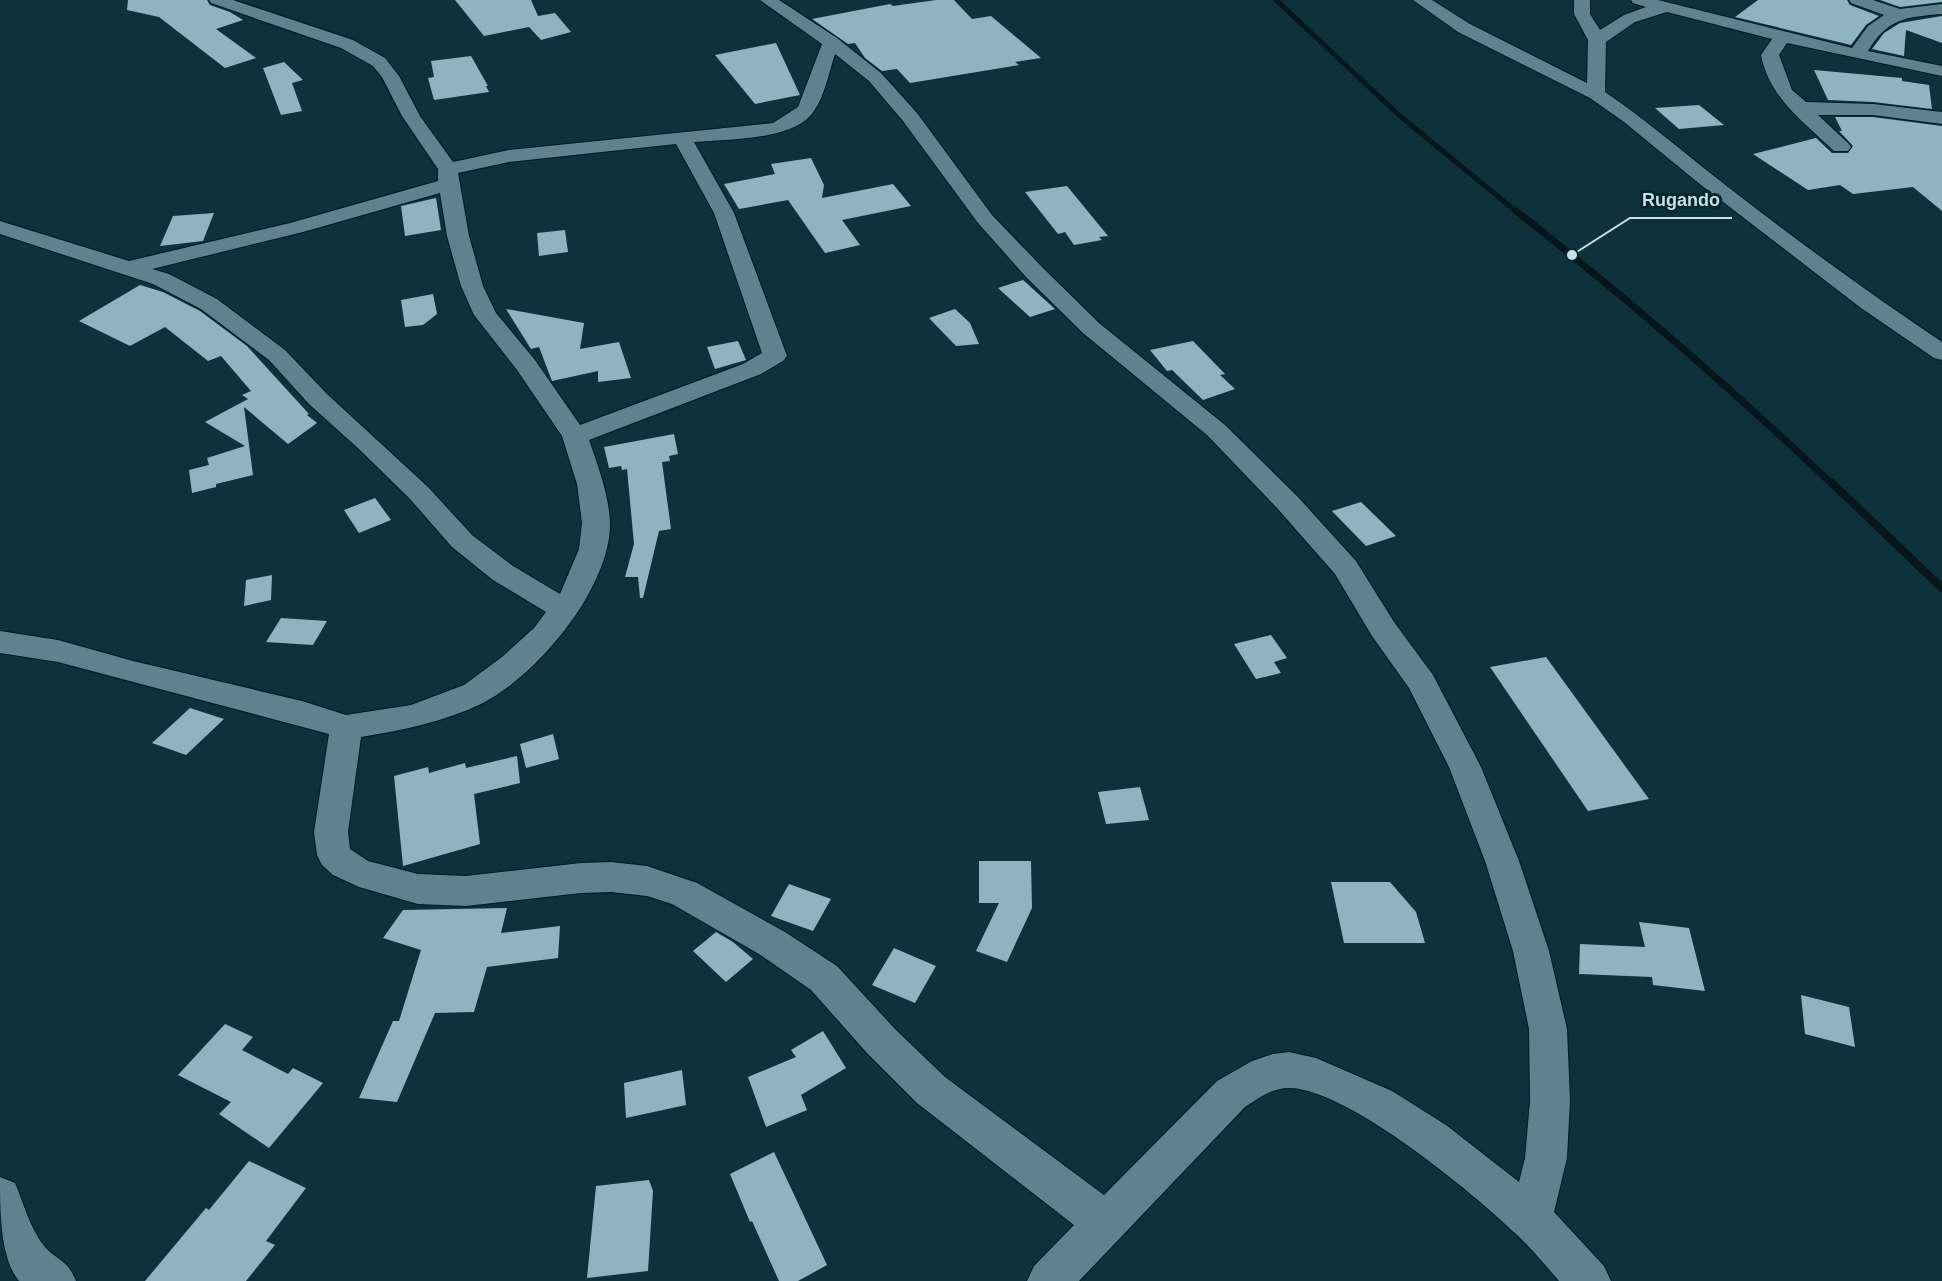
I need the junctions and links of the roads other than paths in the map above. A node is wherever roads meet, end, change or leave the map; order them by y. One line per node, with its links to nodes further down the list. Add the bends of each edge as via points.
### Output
1 (217, 0): 22 (street, via 346,44 379,62)
2 (768, 0): 14 (street)
3 (1421, 0): 17 (street, via 1464,28)
4 (1581, 0): 13 (street, via 1582,14)
5 (1639, 0): 8 (street)
6 (1704, 0): 10 (street)
7 (1857, 0): 11 (street)
8 (1667, 7): 10 (street); 13 (street, via 1640,12)
9 (1942, 9): 11 (street)
10 (1690, 12): 12 (street)
11 (1898, 14): 15 (street, via 1886,18)
12 (1782, 38): 15 (street); 18 (street, via 1770,55 1772,69)
13 (1597, 40): 17 (street)
14 (831, 42): 20 (street, via 810,102 795,119 756,132); 31 (street, via 893,96 985,219 1059,297 1216,430 1287,502 1346,568 1422,683 1465,767 1502,861 1531,951 1548,1029 1550,1101 1546,1158)
15 (1857, 54): 16 (street)
16 (1941, 79)
17 (1596, 94): 25 (street, via 1869,303)
18 (1798, 106): 19 (street); 21 (street)
19 (1942, 118)
20 (682, 137): 22 (street, via 509,156); 26 (street, via 724,213 775,357)
21 (1841, 147)
22 (448, 176): 24 (street, via 296,228); 26 (street, via 458,236 485,315 526,365)
23 (0, 227): 24 (street)
24 (128, 268): 27 (street, via 161,279 209,304 277,355 419,493 462,541 503,573)
25 (1942, 353)
26 (575, 436): 27 (street, via 590,484 596,523 593,549 576,592)
27 (564, 610): 29 (street, via 545,635 513,665 475,693 411,717)
28 (0, 642): 29 (street, via 58,651 302,713)
29 (346, 728): 32 (street, via 331,832 334,855 345,865 383,881 418,889 466,891 611,877 646,881 684,893 824,978 931,1090)
30 (0, 1198): 33 (street, via 7,1222 30,1262)
31 (1531, 1219): 32 (street, via 1456,1157 1385,1108 1345,1086 1288,1070 1270,1073 1231,1094); 35 (street)
32 (1106, 1223): 34 (street)
33 (54, 1281)
34 (1049, 1281)
35 (1589, 1281)

